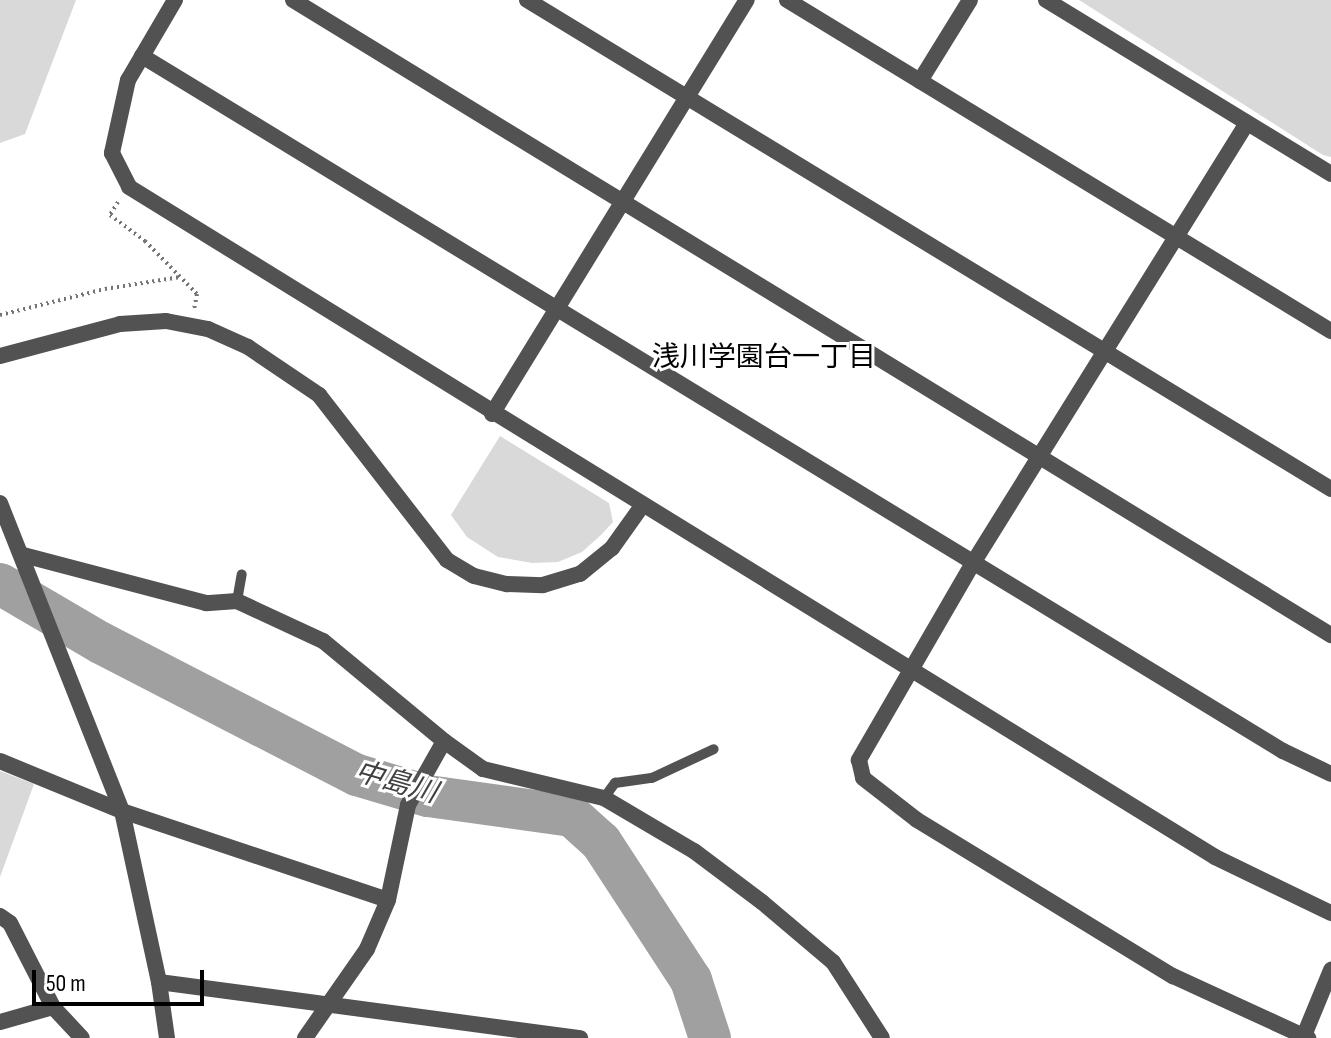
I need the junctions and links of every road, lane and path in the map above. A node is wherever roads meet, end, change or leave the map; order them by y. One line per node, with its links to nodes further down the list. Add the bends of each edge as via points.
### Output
1 (175, 0): 8 (street)
2 (293, 0): 14 (street)
3 (527, 0): 10 (street)
4 (747, 0): 10 (street)
5 (787, 0): 9 (street)
6 (970, 0): 9 (street)
7 (1046, 0): 11 (street)
8 (142, 56): 13 (street, via 128,80 112,153); 17 (street)
9 (920, 81): 15 (street)
10 (689, 99): 14 (street); 21 (street)
11 (1247, 123): 12 (street); 15 (street)
12 (1331, 174)
13 (129, 187): 16 (path, via 110,215); 23 (street)
14 (623, 202): 17 (street); 24 (street)
15 (1177, 240): 20 (street); 21 (street)
16 (180, 277): 18 (path, via 197,294); 19 (path)
17 (559, 310): 23 (street); 29 (street)
18 (194, 311)
19 (0, 315)
20 (1331, 331)
21 (1106, 352): 24 (street); 25 (street)
22 (0, 356): 27 (street, via 120,324 166,321 208,329 248,347 319,395 447,560 474,576 507,584 543,585 580,574 612,548)
23 (492, 414): 27 (street)
24 (1041, 458): 29 (street); 32 (street)
25 (1331, 489)
26 (0, 503): 28 (street)
27 (642, 506): 33 (street)
28 (23, 555): 31 (street, via 206,603); 39 (street)
29 (973, 563): 33 (street); 37 (street, via 1283,751)
30 (242, 574): 31 (lane)
31 (237, 601): 34 (street, via 323,641)
32 (1331, 635)
33 (910, 671): 41 (street, via 1215,857); 53 (street, via 859,760 863,778 917,820 1173,976)
34 (444, 741): 38 (street, via 483,769); 40 (street, via 408,805)
35 (714, 749): 38 (lane, via 652,778 615,783)
36 (0, 761): 39 (street)
37 (1331, 774)
38 (604, 798): 52 (street, via 694,851 833,962)
39 (122, 811): 40 (street); 44 (street)
40 (388, 900): 45 (street, via 367,949)
41 (1331, 913)
42 (0, 916): 46 (street, via 10,923)
43 (1331, 970): 53 (street)
44 (159, 982): 45 (street); 49 (street)
45 (333, 1003): 50 (street); 51 (street)
46 (53, 1007): 47 (street); 48 (street)
47 (0, 1022)
48 (82, 1038)
49 (167, 1038)
50 (305, 1038)
51 (580, 1038)
52 (882, 1038)
53 (1305, 1038)

